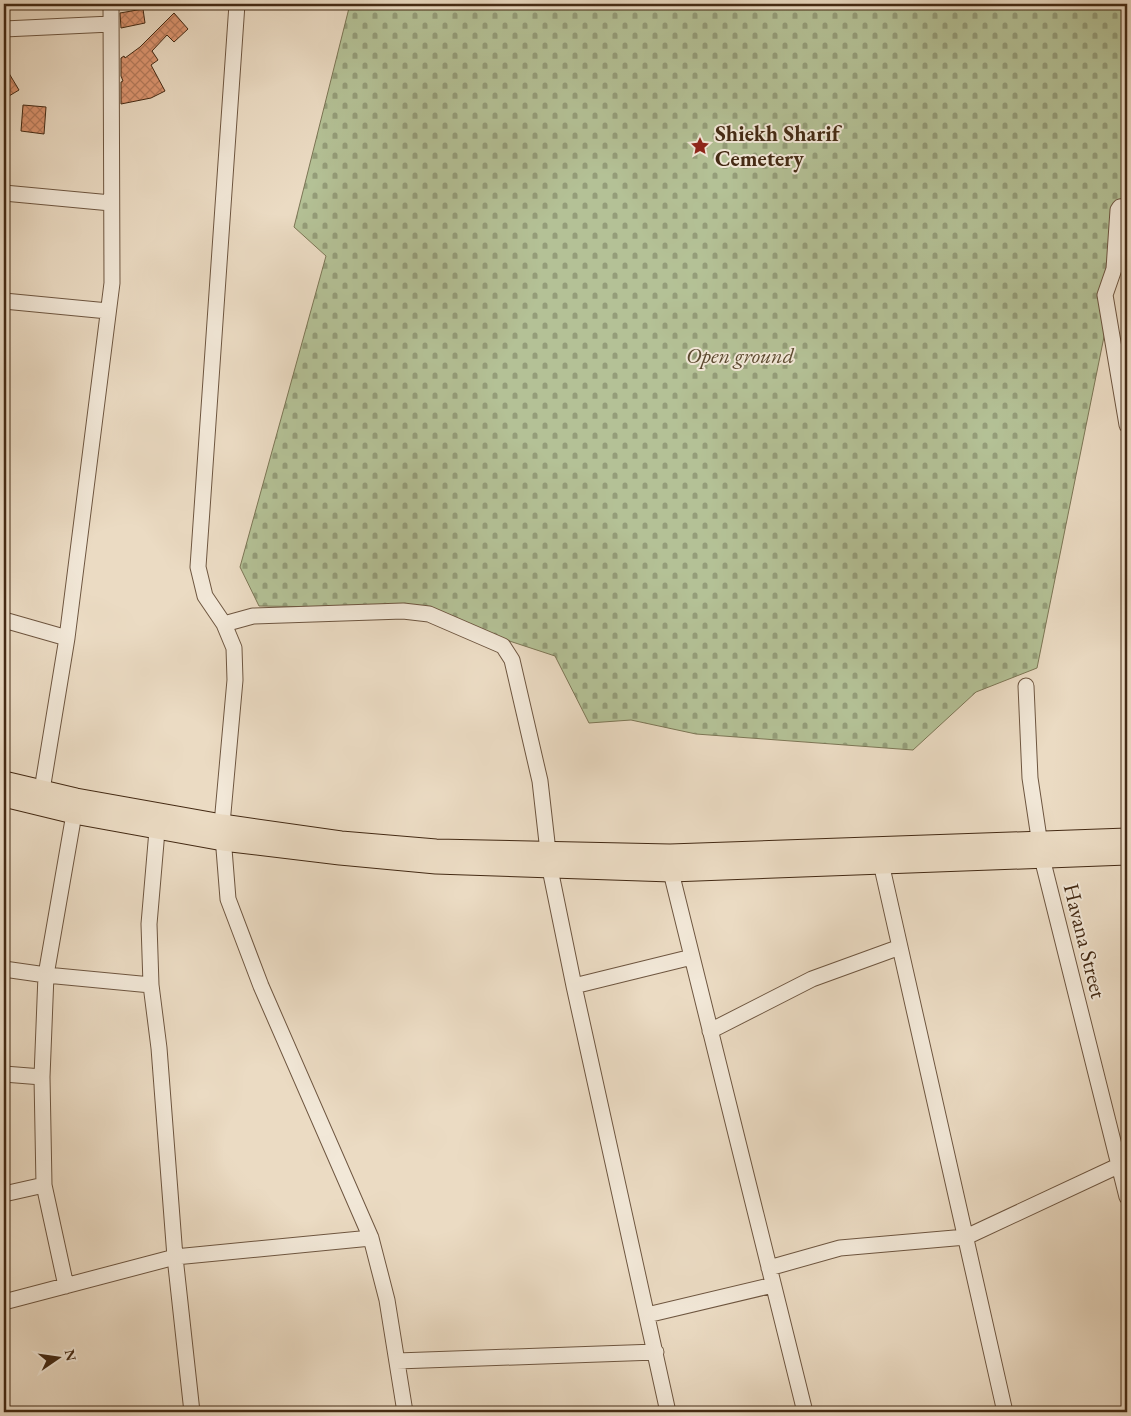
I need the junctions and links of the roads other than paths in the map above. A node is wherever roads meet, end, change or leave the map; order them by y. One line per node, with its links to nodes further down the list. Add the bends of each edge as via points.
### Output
1 (111, 4): 3 (street)
2 (237, 4): 12 (street, via 198,567 205,596)
3 (111, 24): 4 (street); 6 (street)
4 (4, 29)
5 (4, 193): 6 (street)
6 (111, 203): 9 (street, via 112,283)
7 (1127, 206): 10 (street, via 1118,210 1114,269 1105,295)
8 (4, 301): 9 (street)
9 (108, 310): 13 (street)
10 (1127, 425)
11 (4, 620): 13 (street)
12 (224, 624): 20 (street, via 234,648 235,680); 24 (street, via 253,616 403,611 430,614 503,646 512,660 540,781)
13 (67, 638): 16 (street)
14 (1026, 686): 22 (street, Havana Street, via 1030,778)
15 (4, 782): 16 (main road)
16 (42, 790): 19 (main road)
17 (4, 797): 18 (main road)
18 (74, 814): 19 (main road); 30 (street)
19 (157, 821): 20 (main road); 31 (street, via 149,924)
20 (222, 832): 24 (main road); 41 (street, via 228,899 261,986)
21 (1127, 838): 22 (main road)
22 (1041, 850): 23 (main road); 24 (main road, via 879,845); 25 (main road); 36 (street, Havana Street)
23 (1127, 854)
24 (549, 861): 26 (main road); 32 (street)
25 (881, 863): 26 (main road); 27 (street)
26 (671, 872): 28 (street)
27 (900, 947): 33 (street, via 812,979); 40 (street)
28 (692, 957): 32 (street); 33 (street)
29 (4, 969): 30 (street)
30 (46, 975): 31 (street); 35 (street)
31 (151, 985): 42 (street)
32 (574, 986): 47 (street)
33 (710, 1031): 43 (street)
34 (4, 1074): 35 (street)
35 (42, 1076): 37 (street)
36 (1120, 1166): 38 (street, Havana Street); 40 (street)
37 (44, 1185): 39 (street); 45 (street)
38 (1127, 1192)
39 (4, 1194)
40 (966, 1237): 43 (street, via 840,1248); 54 (street)
41 (371, 1238): 42 (street); 49 (street, via 387,1300)
42 (175, 1257): 45 (street); 50 (street)
43 (769, 1268): 44 (street)
44 (773, 1285): 47 (street); 53 (street)
45 (66, 1286): 46 (street)
46 (4, 1302)
47 (646, 1315): 48 (street)
48 (656, 1352): 49 (street); 52 (street)
49 (397, 1361): 51 (street)
50 (192, 1412)
51 (405, 1412)
52 (668, 1412)
53 (805, 1412)
54 (1006, 1412)

